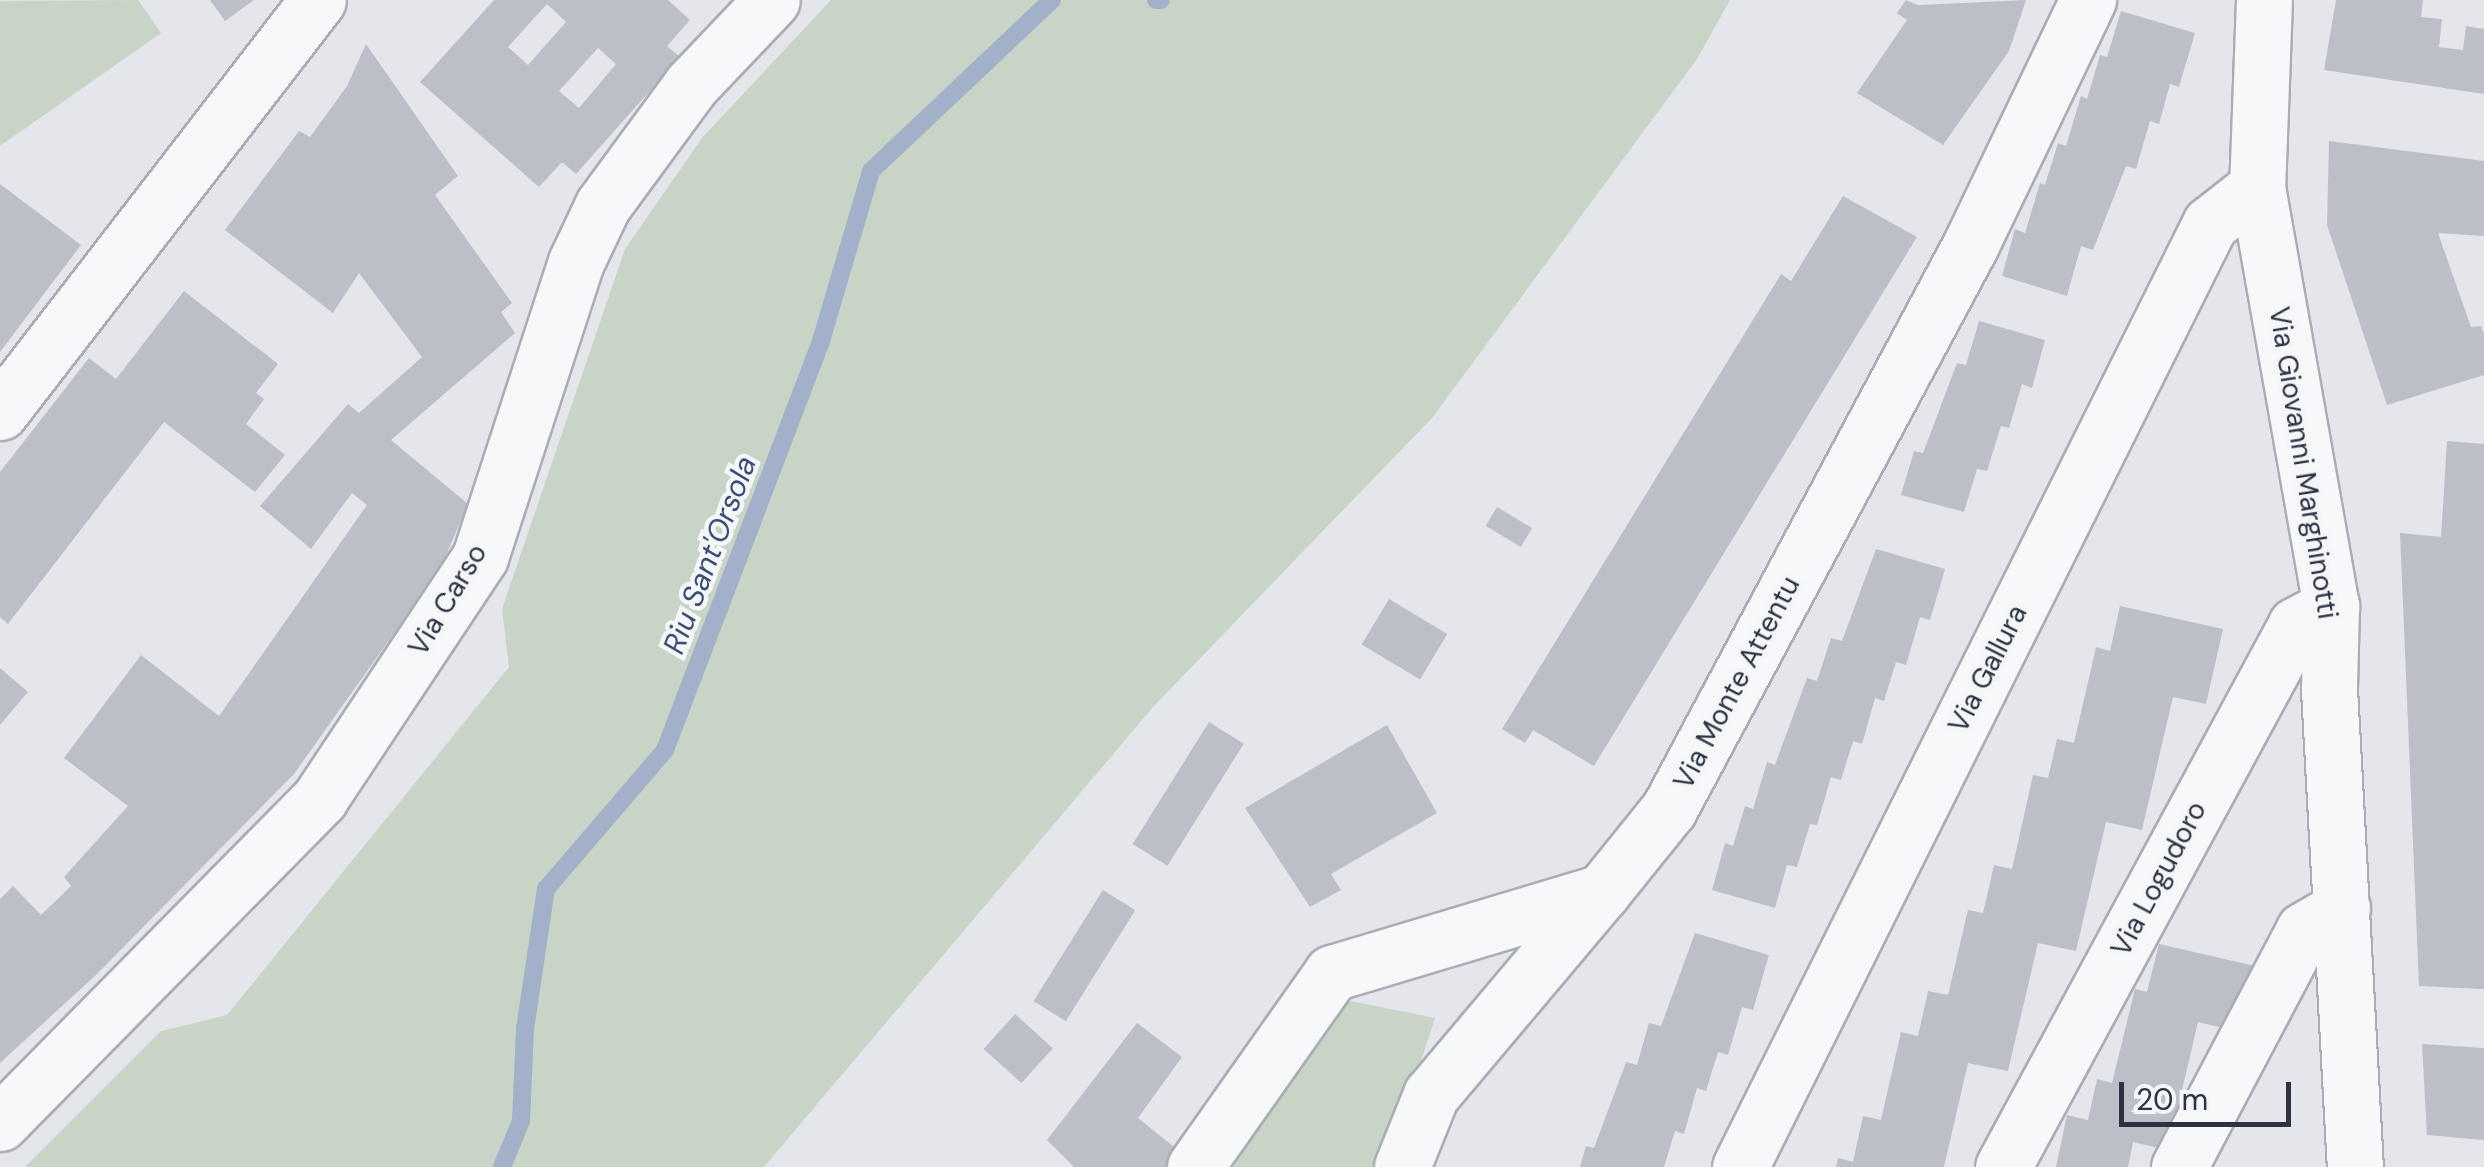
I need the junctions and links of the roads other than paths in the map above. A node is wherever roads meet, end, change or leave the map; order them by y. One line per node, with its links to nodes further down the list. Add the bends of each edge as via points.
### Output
1 (318, 0): 6 (street)
2 (772, 0): 10 (street, Via Carso, via 691,84 603,205 576,262 480,558 320,798)
3 (2088, 0): 8 (street, Via Monte Attentu, via 1971,244 1669,809)
4 (2264, 0): 5 (street, Via Giovanni Marghinotti)
5 (2257, 187): 7 (street, Via Giovanni Marghinotti); 13 (street, Via Gallura, via 2210,224)
6 (0, 412)
7 (2331, 606): 9 (street, Via Giovanni Marghinotti, via 2329,689); 14 (street, Via Logudoro, via 2296,625)
8 (1602, 892): 11 (street, via 1332,973); 12 (street, Via Monte Attentu, via 1432,1095)
9 (2342, 908): 15 (street, via 2304,930); 16 (street, Via Giovanni Marghinotti)
10 (0, 1123)
11 (1194, 1167)
12 (1402, 1167)
13 (1740, 1167)
14 (2003, 1167)
15 (2179, 1167)
16 (2354, 1167)

